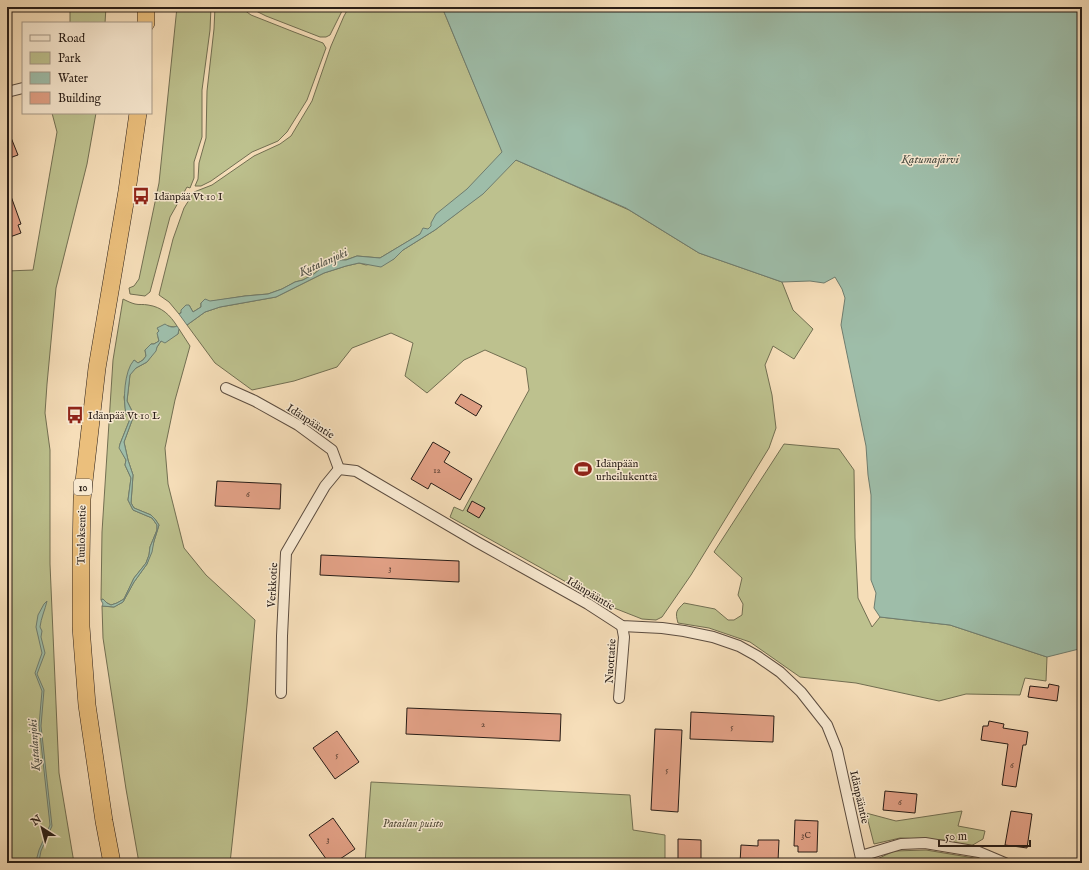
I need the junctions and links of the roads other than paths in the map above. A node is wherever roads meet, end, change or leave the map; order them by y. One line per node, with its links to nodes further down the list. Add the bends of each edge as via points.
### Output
1 (146, 7): 2 (highway)
2 (146, 22)
3 (22, 88): 4 (street)
4 (7, 92)
5 (138, 114): 12 (highway, Tuuloksentie / 10, via 97,368 82,499 80,561 87,705)
6 (226, 388): 7 (street, Idänpääntie, via 298,424 332,450)
7 (339, 469): 8 (street, Idänpääntie, via 356,471); 9 (street, Verkkotie, via 325,486 286,553)
8 (622, 626): 10 (street, Nuottatie, via 624,637); 11 (street, Idänpääntie, via 684,630 739,646 780,672 801,692 827,725 837,750)
9 (281, 693)
10 (619, 698)
11 (861, 859): 13 (street, via 901,844 926,843 979,852)
12 (112, 863)
13 (1005, 863)

